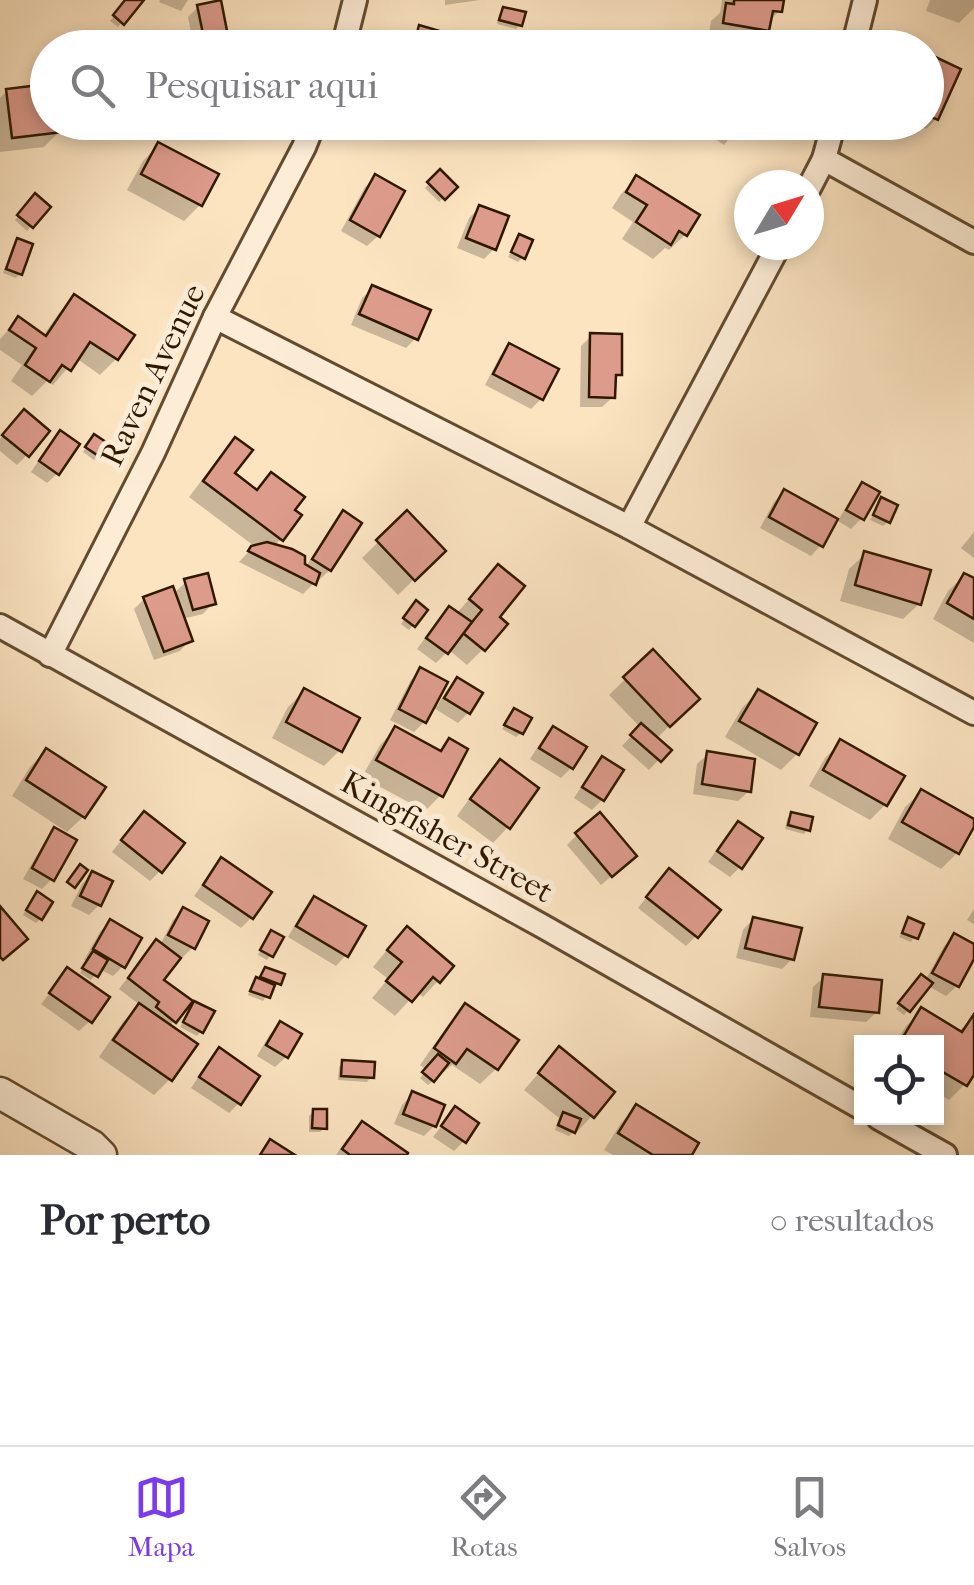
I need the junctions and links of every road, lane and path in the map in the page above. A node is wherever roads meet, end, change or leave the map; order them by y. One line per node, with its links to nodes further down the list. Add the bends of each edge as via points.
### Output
1 (355, 0): 3 (street)
2 (866, 0): 4 (street)
3 (347, 30)
4 (858, 30)
5 (307, 140): 11 (street, Raven Avenue)
6 (829, 140): 7 (street)
7 (824, 160): 8 (street); 9 (street)
8 (819, 170)
9 (974, 242)
10 (771, 260): 12 (street)
11 (215, 317): 12 (street); 14 (street, Raven Avenue)
12 (629, 526): 15 (street)
13 (0, 626): 14 (street, Kingfisher Street)
14 (50, 654): 17 (street, Kingfisher Street)
15 (974, 713)
16 (0, 1093): 19 (street)
17 (854, 1103)
18 (891, 1125): 20 (street)
19 (102, 1155)
20 (945, 1155)

